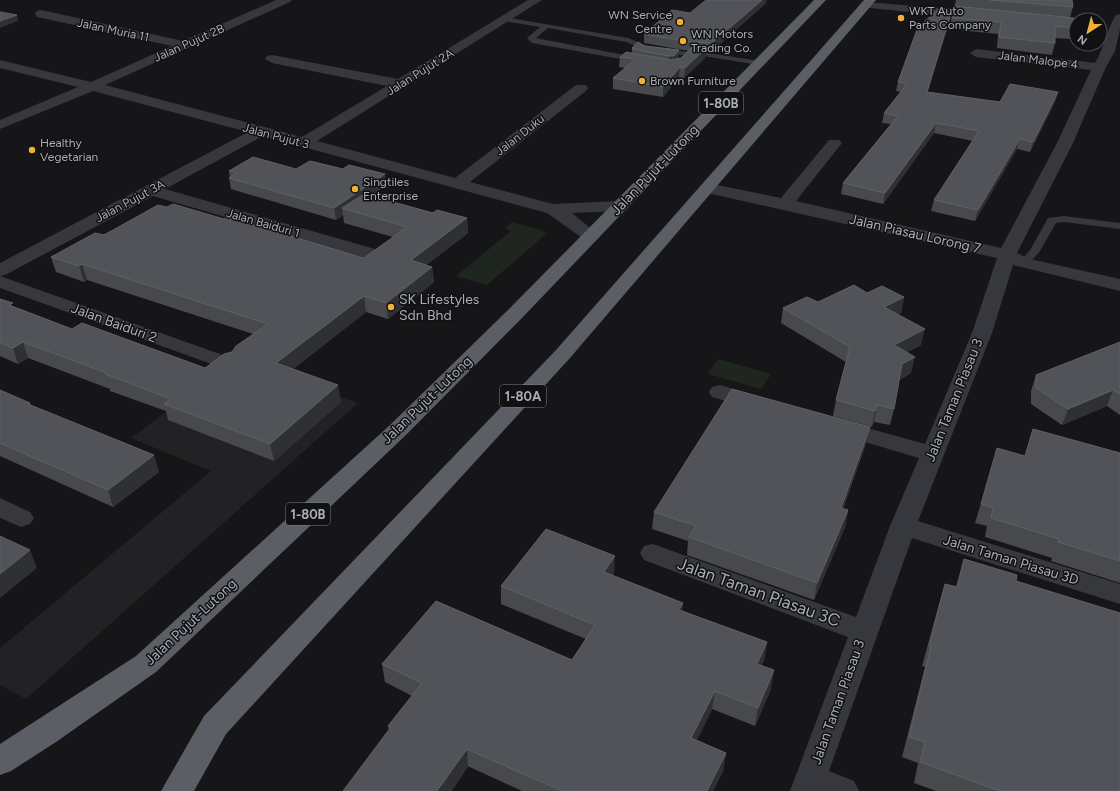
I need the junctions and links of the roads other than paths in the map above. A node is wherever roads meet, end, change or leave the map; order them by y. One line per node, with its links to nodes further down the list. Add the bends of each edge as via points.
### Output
1 (286, 0): 10 (street, Jalan Pujut 2B)
2 (536, 0): 7 (street, Jalan Pujut 2A)
3 (820, 0): 17 (highway, Jalan Pujut-Lutong / 1-80B)
4 (868, 2): 6 (street); 27 (highway, 1-80A)
5 (41, 14): 10 (street, Jalan Muria 11)
6 (977, 15)
7 (507, 19): 9 (lane); 19 (street, Jalan Pujut 2A)
8 (1111, 24): 13 (street, Jalan Taman Piasau 3)
9 (546, 26): 12 (lane, via 628,40 645,48); 16 (lane, via 531,38 535,41)
10 (185, 45): 20 (street, Jalan Pujut 2B)
11 (976, 53): 13 (street, Jalan Malope 4)
12 (688, 54): 15 (lane); 17 (lane)
13 (1109, 57): 35 (street, Jalan Taman Piasau 3, via 1065,143)
14 (272, 59): 19 (street)
15 (680, 61)
16 (646, 62)
17 (759, 63): 30 (highway, Jalan Pujut-Lutong / 1-80B)
18 (0, 64): 20 (street, Jalan Pujut 3)
19 (400, 84): 25 (street, Jalan Pujut 2A)
20 (92, 86): 22 (street, Jalan Pujut 2B); 23 (street, Jalan Pujut 3)
21 (581, 88): 26 (street, Jalan Duku)
22 (0, 125)
23 (260, 132): 25 (street, Jalan Pujut 3); 28 (street, Jalan Pujut 3A)
24 (834, 142): 29 (street)
25 (304, 143): 26 (street, Jalan Pujut 3)
26 (458, 183): 31 (street, Jalan Pujut 3)
27 (707, 188): 29 (street, Jalan Piasau Lorong 7); 50 (highway, 1-80A, via 563,354 215,725)
28 (151, 190): 34 (street, Jalan Baiduri 1); 36 (street, Jalan Pujut 3A)
29 (785, 204): 35 (street, Jalan Piasau Lorong 7)
30 (621, 206): 31 (street, Jalan Pujut 3); 33 (highway, Jalan Pujut-Lutong / 1-80B)
31 (553, 209): 33 (street, Jalan Pujut 3, via 572,220)
32 (1120, 226): 35 (lane, via 1064,219 1052,220 1035,251)
33 (590, 236): 48 (highway, Jalan Pujut-Lutong / 1-80B, via 398,430 146,664)
34 (376, 255)
35 (1015, 259): 38 (street, Jalan Piasau Lorong 7); 43 (street, Jalan Taman Piasau 3)
36 (0, 270)
37 (0, 282): 39 (street, Jalan Baiduri 2)
38 (1120, 285)
39 (227, 364)
40 (720, 392): 41 (street)
41 (773, 408)
42 (818, 421): 43 (street)
43 (932, 454): 44 (street, Jalan Taman Piasau 3)
44 (903, 526): 46 (street, Jalan Taman Piasau 3D); 47 (street, Jalan Taman Piasau 3)
45 (653, 553): 47 (street, Jalan Taman Piasau 3C)
46 (1120, 594)
47 (864, 631): 49 (street, Jalan Taman Piasau 3)
48 (0, 761)
49 (808, 785): 51 (street)
50 (176, 791)
51 (843, 791)

